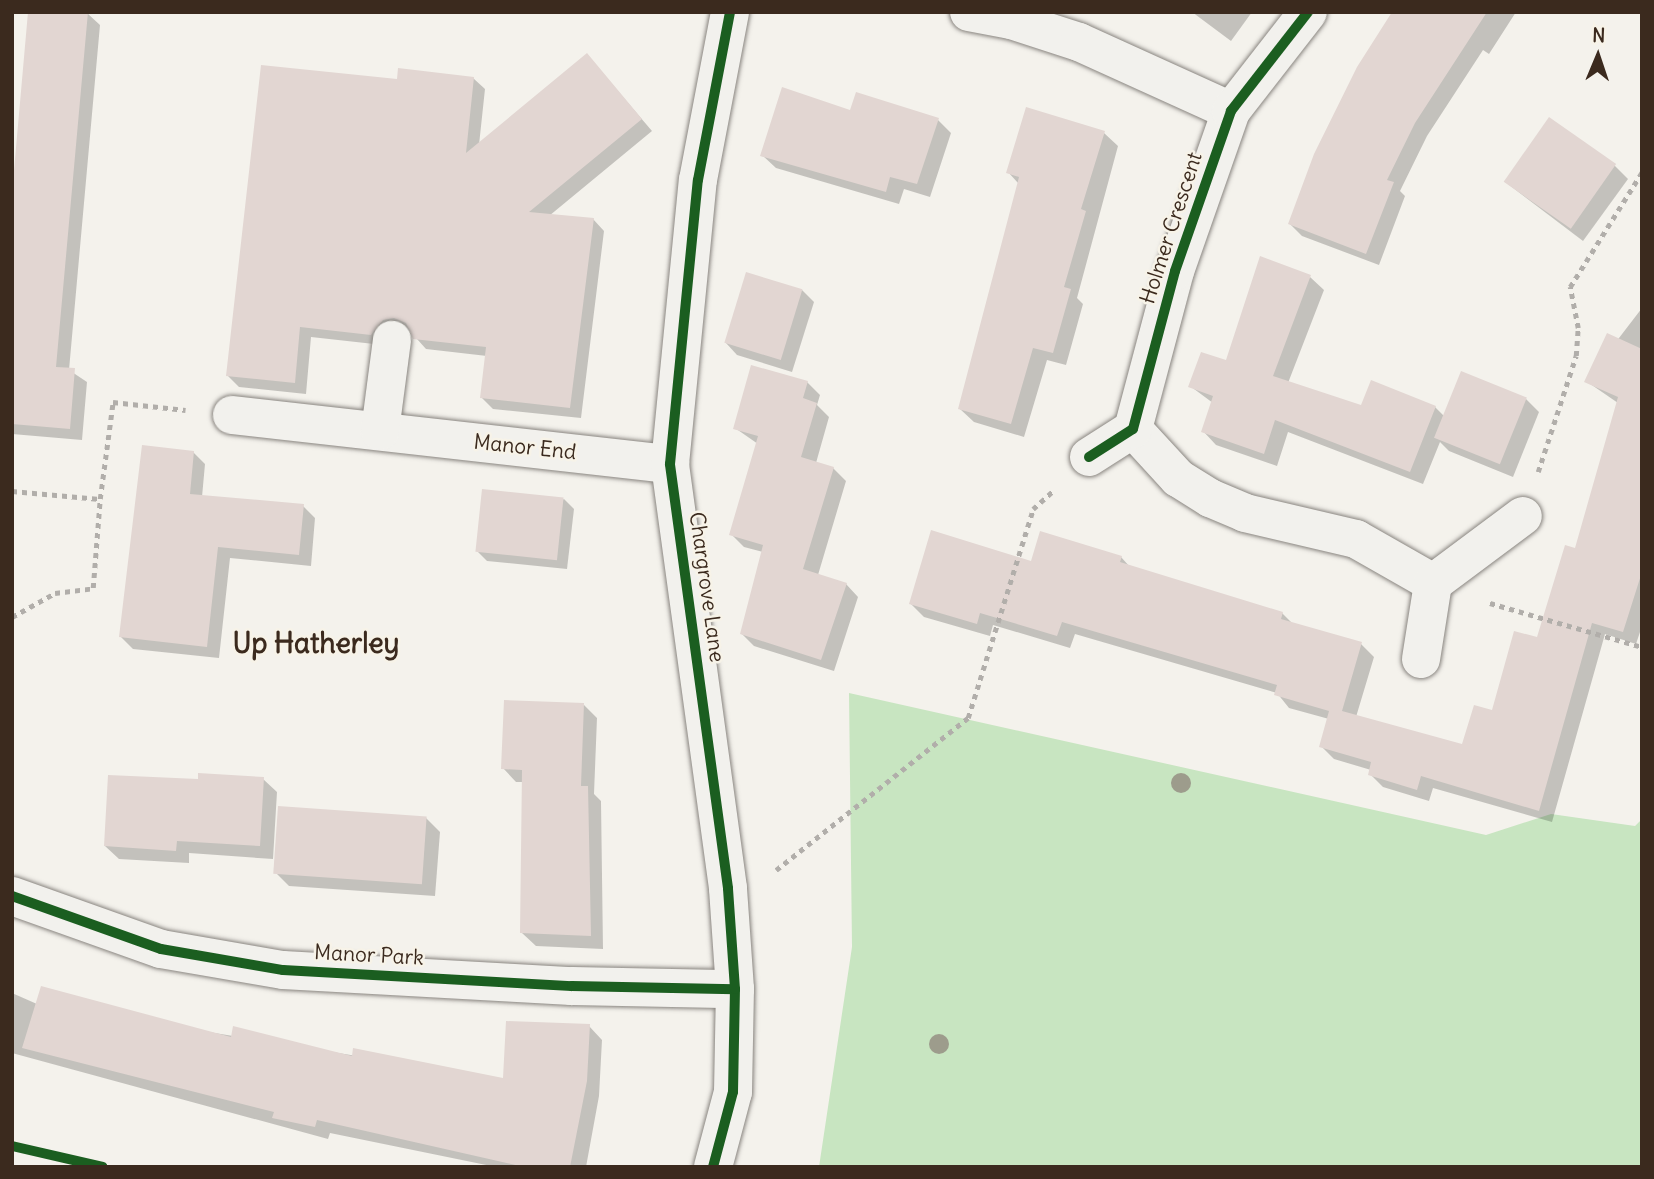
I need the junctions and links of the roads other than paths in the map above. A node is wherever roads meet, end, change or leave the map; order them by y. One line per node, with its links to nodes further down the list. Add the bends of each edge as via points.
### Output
1 (730, 12): 10 (street, Chargrove Lane, via 698,180)
2 (969, 12): 4 (street, via 1079,42)
3 (1308, 12): 4 (street, Holmer Crescent)
4 (1231, 111): 7 (street, Holmer Crescent, via 1175,271)
5 (392, 340): 8 (street)
6 (232, 415): 8 (street, Manor End)
7 (1133, 429): 9 (street); 12 (street, via 1178,478 1210,498 1266,519 1356,539)
8 (380, 431): 10 (street, Manor End)
9 (1089, 457)
10 (670, 464): 15 (street, Chargrove Lane, via 728,888)
11 (1523, 516): 12 (street)
12 (1433, 583): 13 (street)
13 (1421, 659)
14 (12, 896): 15 (street, Manor Park, via 161,949 283,970 572,986)
15 (735, 989): 16 (street, Chargrove Lane, via 733,1092)
16 (713, 1167)

